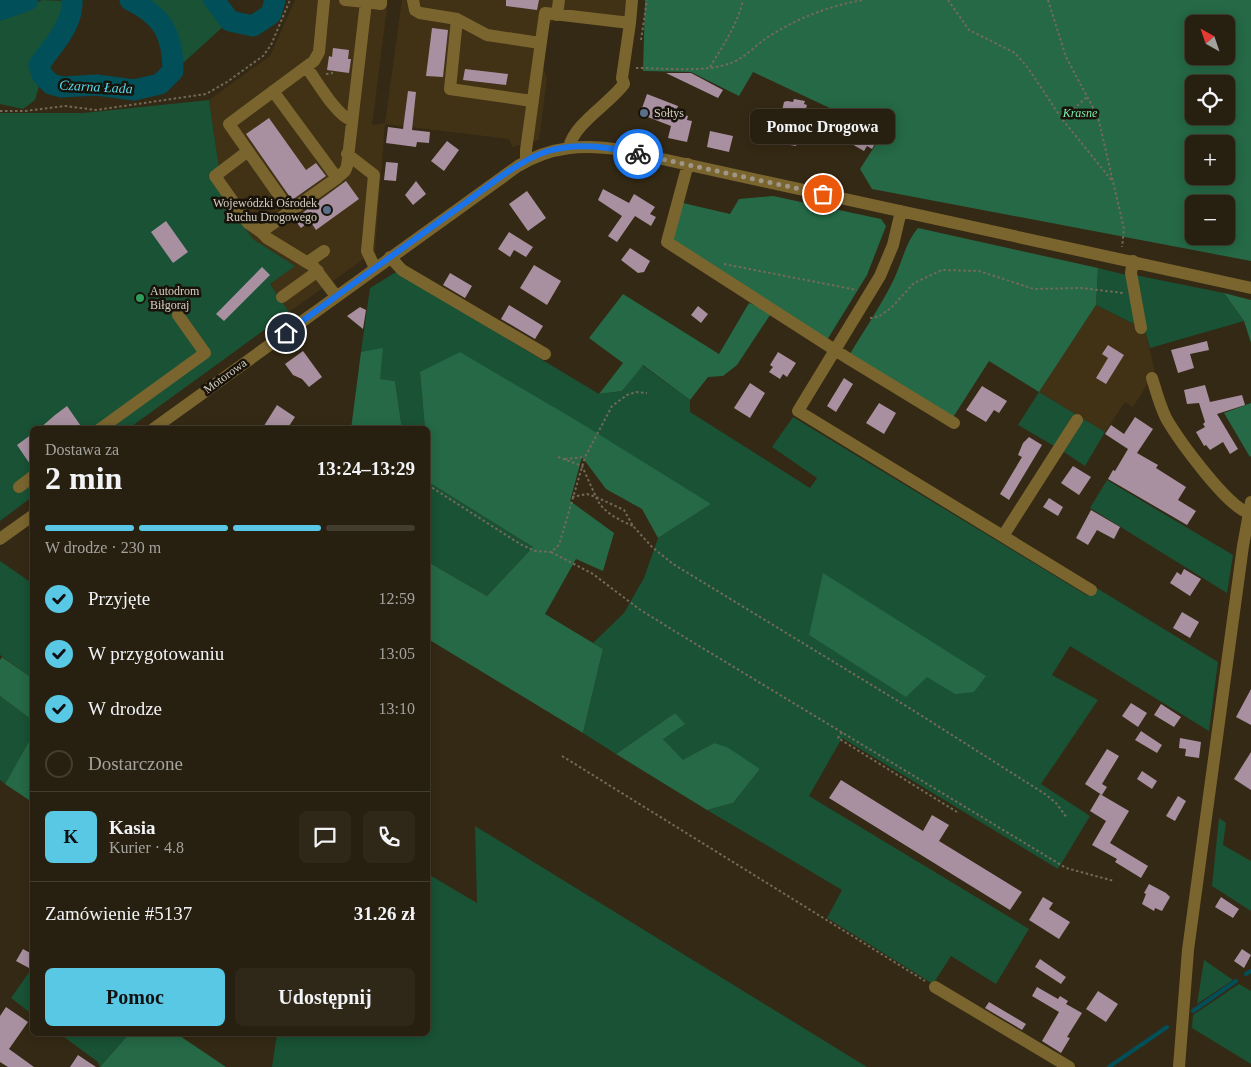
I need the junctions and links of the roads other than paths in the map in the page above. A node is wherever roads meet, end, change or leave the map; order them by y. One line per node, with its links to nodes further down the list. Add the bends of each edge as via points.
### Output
1 (324, 0): 12 (street, via 319,52)
2 (345, 0): 7 (street)
3 (381, 0): 7 (street, via 381,4)
4 (413, 0): 9 (street, via 420,13)
5 (559, 0): 8 (street)
6 (632, 0): 10 (street)
7 (366, 2): 15 (street)
8 (558, 15): 10 (street); 11 (street, via 545,13)
9 (457, 19): 11 (street, via 487,35); 14 (street, via 450,89)
10 (630, 23): 16 (street, via 622,78 624,84 574,134)
11 (540, 43): 14 (street)
12 (307, 68): 13 (street); 15 (street, via 338,110)
13 (273, 92): 17 (street, via 229,124); 21 (street)
14 (532, 101): 19 (street)
15 (351, 120): 18 (street)
16 (569, 147): 19 (street, Motorowa); 20 (street, Motorowa, via 604,147)
17 (248, 151): 22 (street); 24 (street, via 215,176 248,223)
18 (347, 154): 21 (street, via 345,171); 29 (street, via 374,175 367,252)
19 (526, 161): 26 (street, Motorowa)
20 (688, 164): 23 (street, Motorowa); 35 (street, via 667,242)
21 (337, 178): 22 (street)
22 (290, 211): 24 (street)
23 (901, 211): 27 (street, Motorowa); 35 (street, via 885,266)
24 (261, 232): 28 (street)
25 (324, 251): 28 (street)
26 (390, 257): 29 (street, Motorowa); 36 (street, via 402,270)
27 (1127, 260): 30 (street, Motorowa); 34 (street)
28 (313, 267): 31 (street); 32 (street)
29 (373, 270): 31 (street, Motorowa)
30 (1251, 288)
31 (336, 296): 41 (street, Motorowa)
32 (282, 297)
33 (178, 315): 40 (street, via 205,352)
34 (1141, 328)
35 (835, 350): 39 (street); 46 (street, via 798,411)
36 (545, 354)
37 (1152, 378): 44 (street, via 1163,410 1203,471 1242,511)
38 (1077, 420): 46 (street)
39 (954, 423)
40 (104, 426)
41 (157, 426)
42 (30, 479): 43 (street)
43 (19, 487)
44 (1250, 508): 51 (street, via 1188,950)
45 (30, 517): 47 (street)
46 (1003, 536): 48 (street)
47 (0, 539)
48 (1091, 590)
49 (934, 987): 50 (street)
50 (1069, 1067)
51 (1179, 1067)

